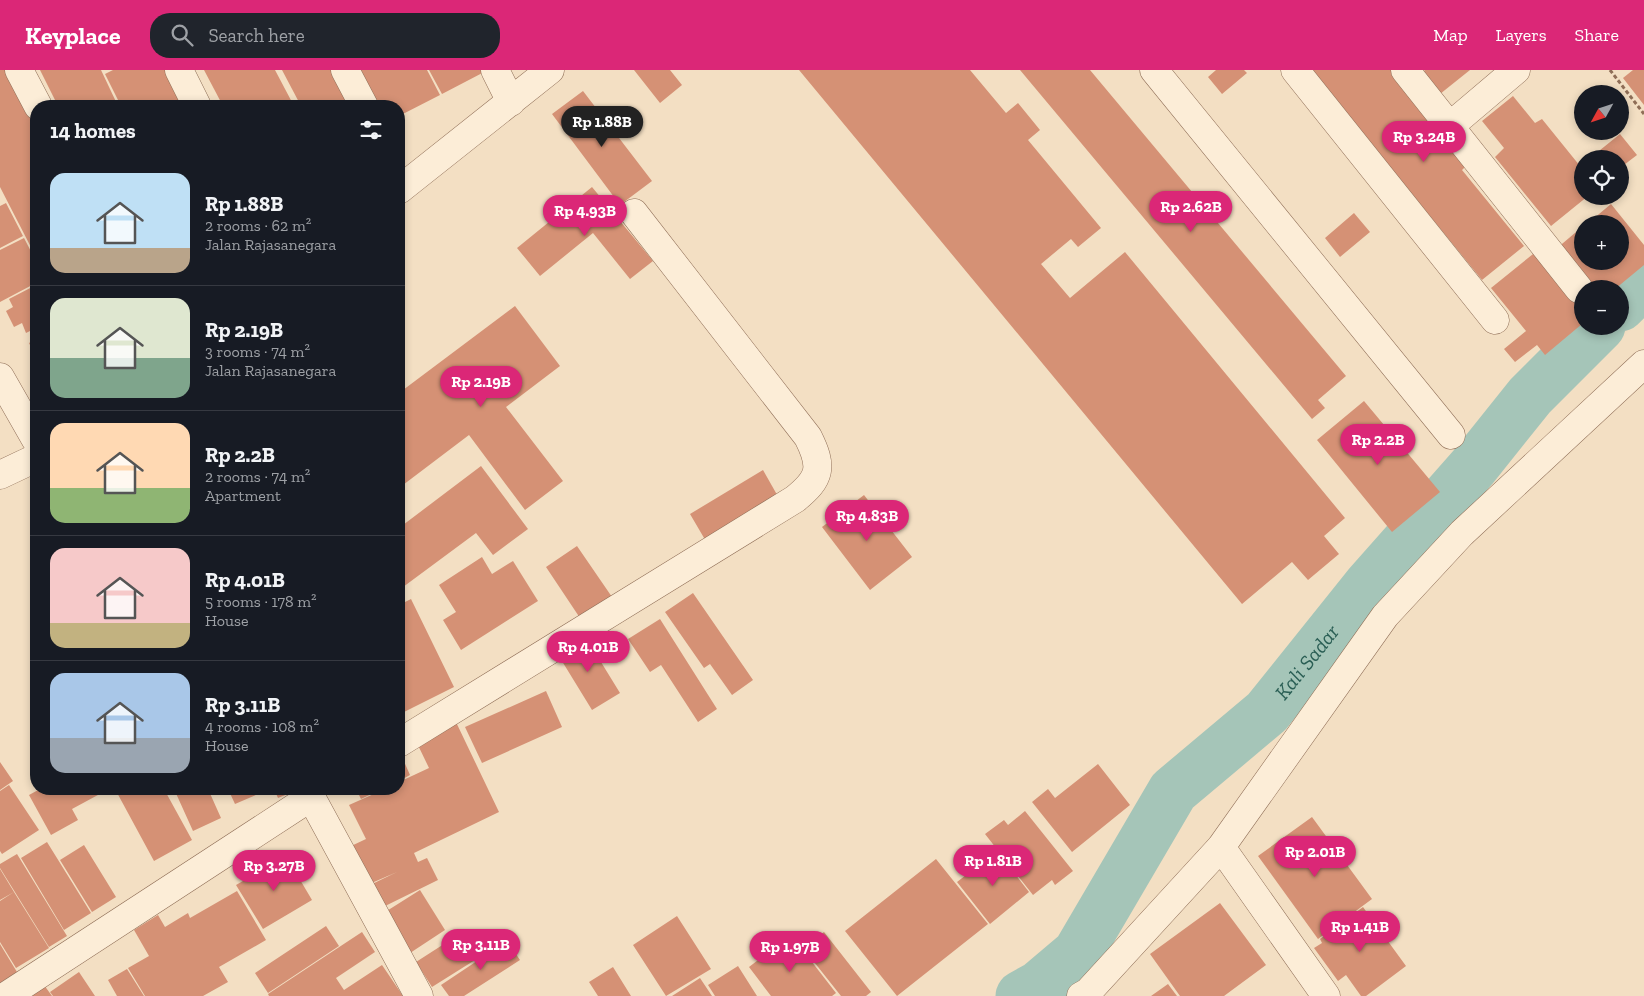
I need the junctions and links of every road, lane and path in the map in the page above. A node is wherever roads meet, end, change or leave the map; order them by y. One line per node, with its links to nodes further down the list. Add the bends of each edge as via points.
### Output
1 (19, 70): 11 (street)
2 (179, 70): 12 (street)
3 (345, 70): 13 (street)
4 (495, 70): 14 (street)
5 (550, 70): 14 (street)
6 (1154, 70): 24 (street)
7 (1295, 70): 20 (street)
8 (1405, 70): 16 (street)
9 (1516, 70): 16 (street)
10 (1610, 70): 15 (path)
11 (35, 100)
12 (194, 100)
13 (361, 100)
14 (511, 102): 17 (street)
15 (1644, 114)
16 (1450, 126): 19 (street)
17 (405, 179)
18 (634, 213): 27 (street, via 808,437 817,456 818,473 810,488 795,499)
19 (1574, 283)
20 (1495, 320)
21 (1644, 364): 30 (street, via 1462,533 1385,616)
22 (0, 377): 23 (street)
23 (30, 430)
24 (1451, 435)
25 (30, 461): 26 (street)
26 (0, 475)
27 (405, 739)
28 (315, 795): 32 (street)
29 (319, 795): 33 (street)
30 (1221, 847): 31 (street); 34 (street)
31 (1086, 995)
32 (6, 996)
33 (419, 996)
34 (1326, 996)

